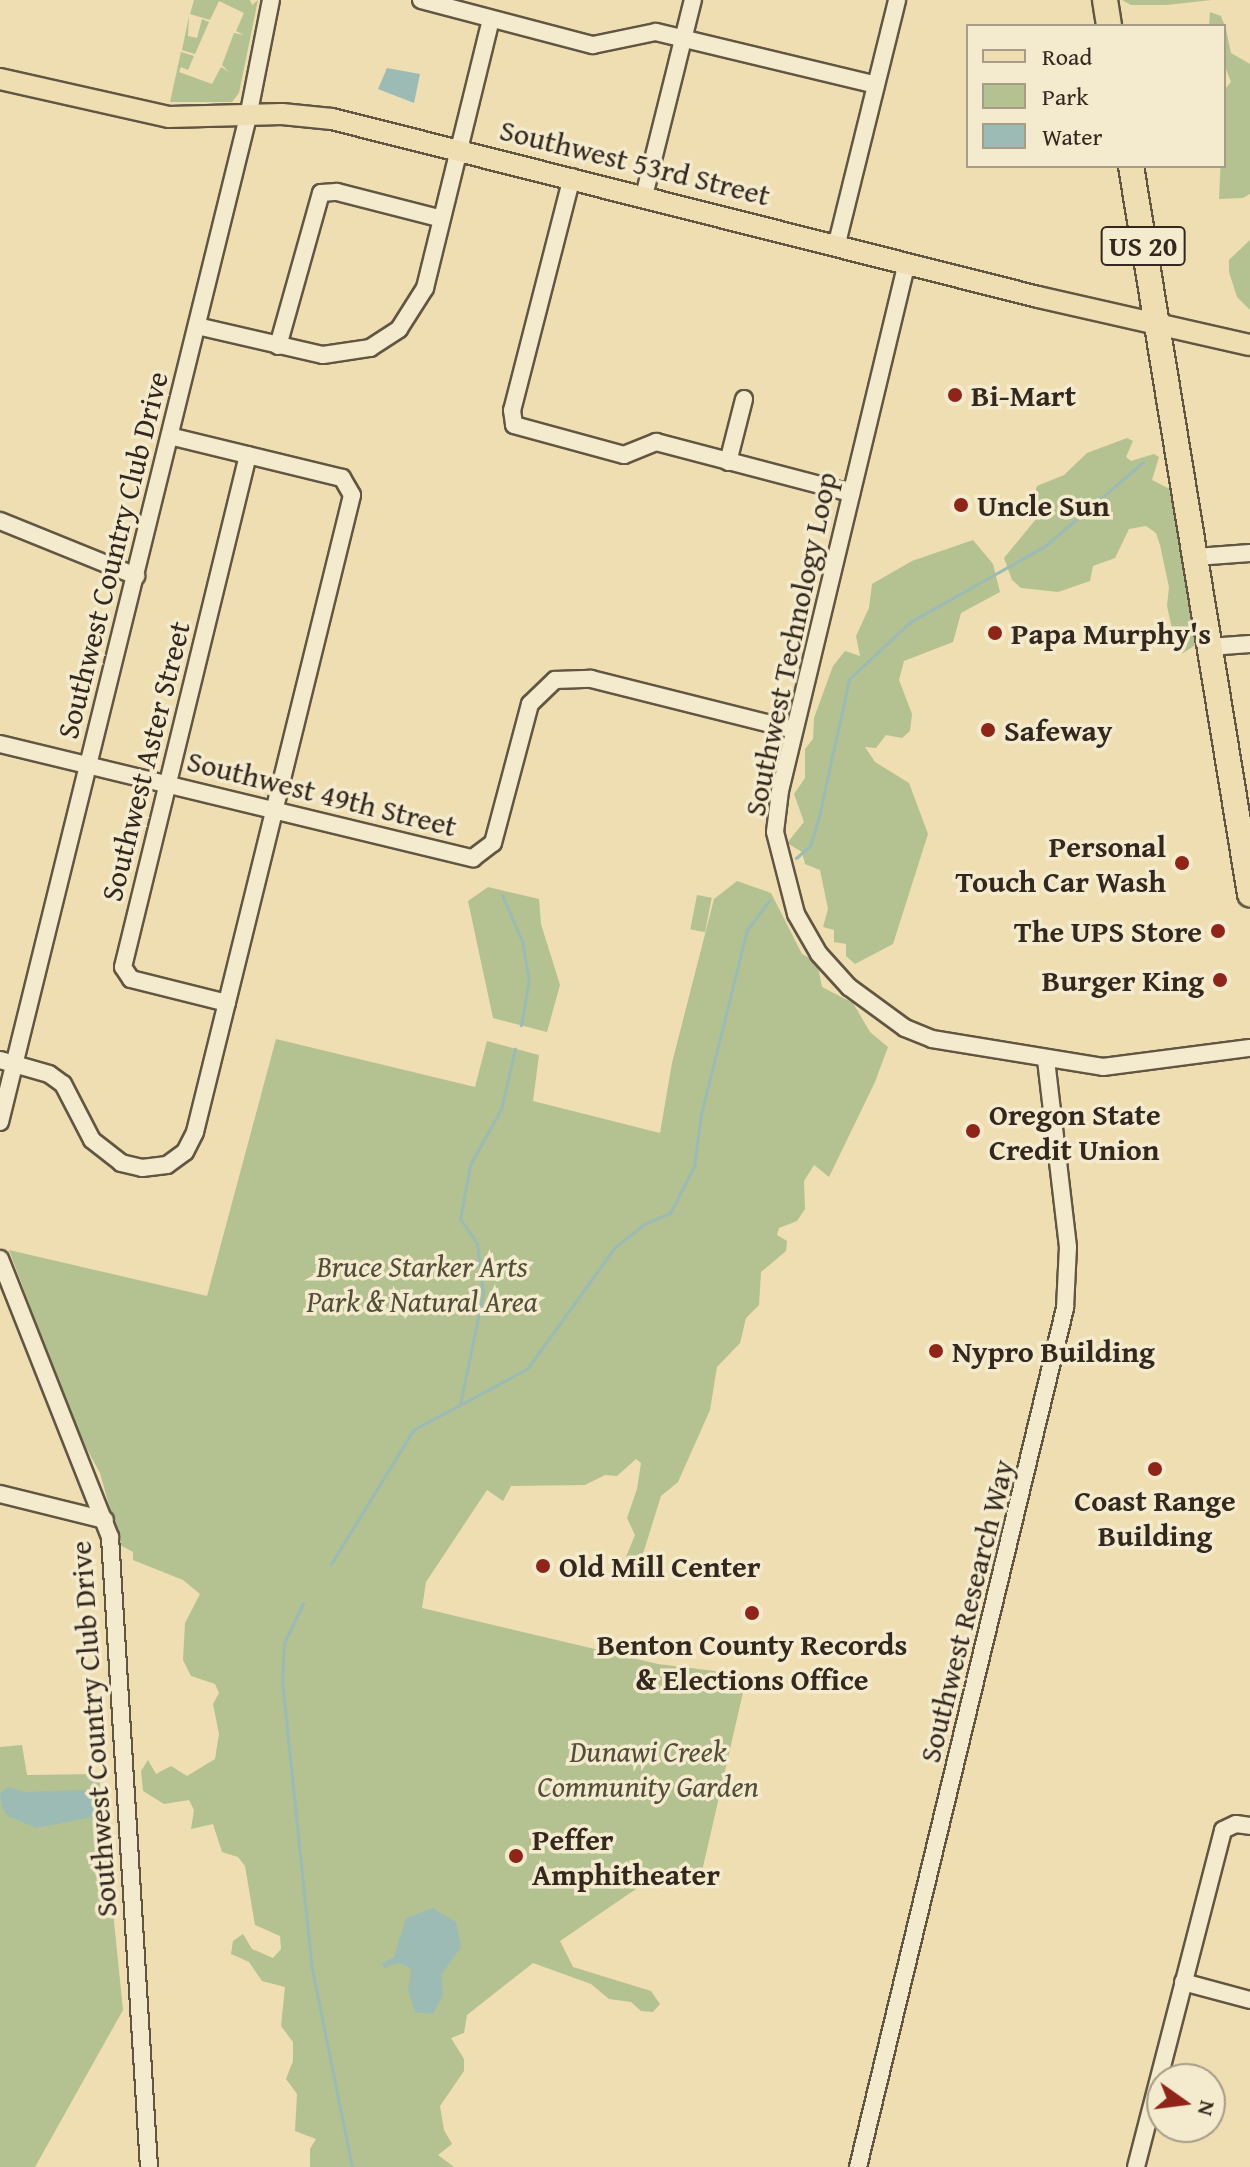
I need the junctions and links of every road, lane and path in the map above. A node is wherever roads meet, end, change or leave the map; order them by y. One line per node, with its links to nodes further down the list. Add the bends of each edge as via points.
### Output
1 (271, 0): 11 (street, Southwest Country Club Drive)
2 (421, 0): 6 (street)
3 (693, 0): 8 (street)
4 (897, 0): 10 (street)
5 (1105, 0): 7 (highway)
6 (491, 20): 8 (street, via 593,45 617,44 643,32); 12 (street)
7 (1109, 24)
8 (683, 38): 10 (street); 15 (street)
9 (0, 79): 11 (main road, Southwest 53rd Street, via 146,114)
10 (876, 85): 17 (street)
11 (248, 117): 12 (main road, Southwest 53rd Street, via 319,117); 19 (street, Southwest Country Club Drive)
12 (460, 150): 14 (main road, Southwest 53rd Street); 16 (street)
13 (1131, 168): 20 (highway, US 20)
14 (572, 177): 15 (main road, Southwest 53rd Street); 26 (street, via 512,410 514,425 624,455 656,442)
15 (644, 196): 17 (main road, Southwest 53rd Street)
16 (442, 219): 22 (street, via 425,288 410,317 392,335 370,348 340,355); 22 (street, via 337,192 321,193)
17 (837, 243): 18 (main road, Southwest 53rd Street)
18 (907, 262): 20 (main road, Southwest 53rd Street); 27 (street, Southwest Technology Loop)
19 (197, 326): 22 (street); 24 (street, Southwest Country Club Drive)
20 (1158, 326): 21 (main road, Southwest 53rd Street); 30 (highway, US 20)
21 (1250, 345)
22 (278, 346)
23 (744, 399): 26 (street)
24 (170, 436): 25 (street); 31 (street, Southwest Country Club Drive)
25 (248, 455): 37 (street, Southwest Aster Street); 38 (street, via 342,478 352,495)
26 (728, 462): 27 (street)
27 (851, 493): 34 (street, Southwest Technology Loop)
28 (0, 521): 31 (street)
29 (1250, 553): 30 (street)
30 (1196, 557): 33 (highway, US 20)
31 (136, 576): 36 (street, Southwest Country Club Drive)
32 (1250, 644): 33 (street)
33 (1209, 647): 39 (highway, US 20)
34 (794, 730): 38 (street, Southwest 49th Street, via 591,679 562,678 543,687 530,704 493,843 479,856 451,854); 42 (street, Southwest Technology Loop, via 775,832 796,914 819,954 849,987 905,1028 950,1044)
35 (0, 744): 36 (street, Southwest 49th Street)
36 (90, 764): 37 (street, Southwest 49th Street); 43 (street, Southwest Country Club Drive)
37 (168, 784): 38 (street, Southwest 49th Street); 40 (street, Southwest Aster Street, via 124,971 131,979)
38 (275, 809): 40 (street)
39 (1250, 894)
40 (227, 1003): 43 (street, via 195,1132 185,1152 167,1165 142,1168 103,1153 63,1084)
41 (1250, 1048): 42 (street, Southwest Technology Loop, via 1133,1065)
42 (1046, 1061): 52 (street, Southwest Research Way, via 1068,1247 1066,1306)
43 (7, 1062): 44 (street, Southwest Country Club Drive)
44 (0, 1122)
45 (0, 1259): 47 (street, Southwest Country Club Drive)
46 (0, 1494): 47 (street)
47 (105, 1520): 51 (street, Southwest Country Club Drive, via 118,1625)
48 (1250, 1826): 49 (street, via 1236,1824 1223,1830)
49 (1183, 1982): 50 (street); 53 (street)
50 (1250, 2000)
51 (149, 2167)
52 (858, 2167)
53 (1136, 2167)

